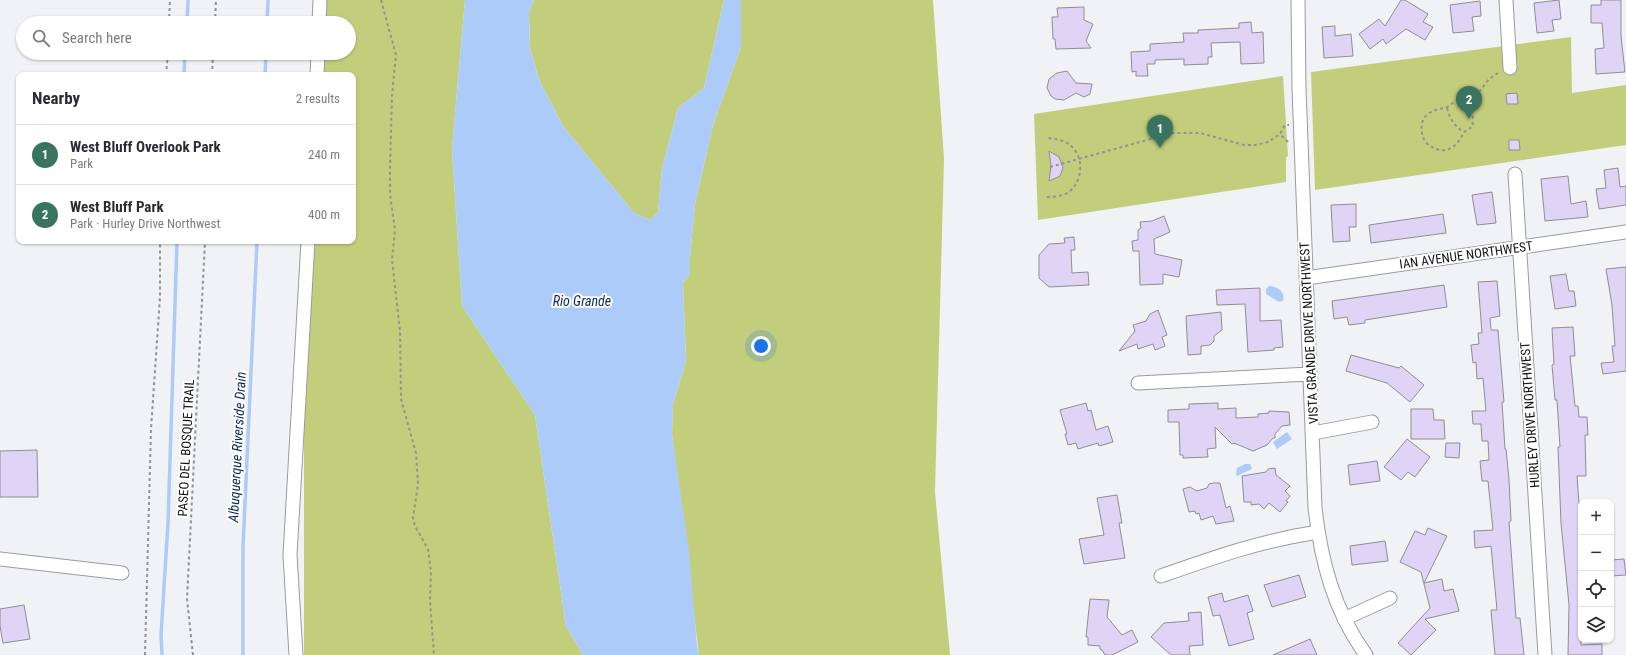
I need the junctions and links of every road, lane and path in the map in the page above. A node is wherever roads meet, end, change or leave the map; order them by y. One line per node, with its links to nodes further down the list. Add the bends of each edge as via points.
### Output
1 (170, 0): 7 (path)
2 (216, 0): 8 (path)
3 (320, 0): 9 (street)
4 (381, 0): 47 (path, via 396,55 392,95 390,195 395,230 392,260 400,331 402,399 416,453 418,484 413,518 428,548 429,556)
5 (1298, 0): 33 (street, VISTA GRANDE DRIVE NORTHWEST)
6 (1506, 0): 13 (street)
7 (169, 16)
8 (215, 16)
9 (319, 16)
10 (167, 60): 14 (path)
11 (213, 60): 15 (path)
12 (317, 60): 16 (street)
13 (1510, 68): 17 (path, via 1489,79)
14 (166, 72)
15 (212, 72)
16 (316, 72)
17 (1468, 106): 18 (path, via 1456,102); 20 (path, via 1472,110 1474,121 1470,130)
18 (1446, 108): 20 (path, via 1452,122); 20 (path, via 1436,109 1424,118 1421,128 1425,142 1437,150 1449,149 1458,143)
19 (1290, 125): 21 (path, via 1285,125)
20 (1464, 132)
21 (1280, 134): 23 (path, via 1287,142); 24 (path, via 1268,142 1250,145 1200,133 1172,133)
22 (1048, 138): 24 (path, via 1059,139 1071,146)
23 (1291, 142)
24 (1079, 160): 25 (path); 27 (path, via 1080,175 1070,191 1061,196)
25 (1050, 167)
26 (1515, 174): 32 (street, HURLEY DRIVE NORTHWEST)
27 (1047, 197)
28 (1626, 232): 32 (street, IAN AVENUE NORTHWEST)
29 (160, 244): 44 (path, via 160,297 151,429)
30 (205, 244): 45 (path, PASEO DEL BOSQUE TRAIL, via 187,599)
31 (308, 244): 46 (street, via 290,555)
32 (1519, 247): 33 (street, IAN AVENUE NORTHWEST); 49 (street, HURLEY DRIVE NORTHWEST)
33 (1306, 278): 34 (street, VISTA GRANDE DRIVE NORTHWEST)
34 (1310, 374): 35 (street); 37 (street, VISTA GRANDE DRIVE NORTHWEST)
35 (1138, 383)
36 (1372, 422): 37 (street)
37 (1313, 433): 38 (street, VISTA GRANDE DRIVE NORTHWEST)
38 (1318, 532): 41 (street, via 1235,549); 43 (street, VISTA GRANDE DRIVE NORTHWEST, via 1324,563)
39 (0, 559): 40 (street)
40 (122, 573)
41 (1161, 576)
42 (1390, 598): 43 (street)
43 (1344, 619): 48 (street, VISTA GRANDE DRIVE NORTHWEST)
44 (145, 655)
45 (193, 655)
46 (296, 655)
47 (434, 655)
48 (1366, 655)
49 (1546, 655)

